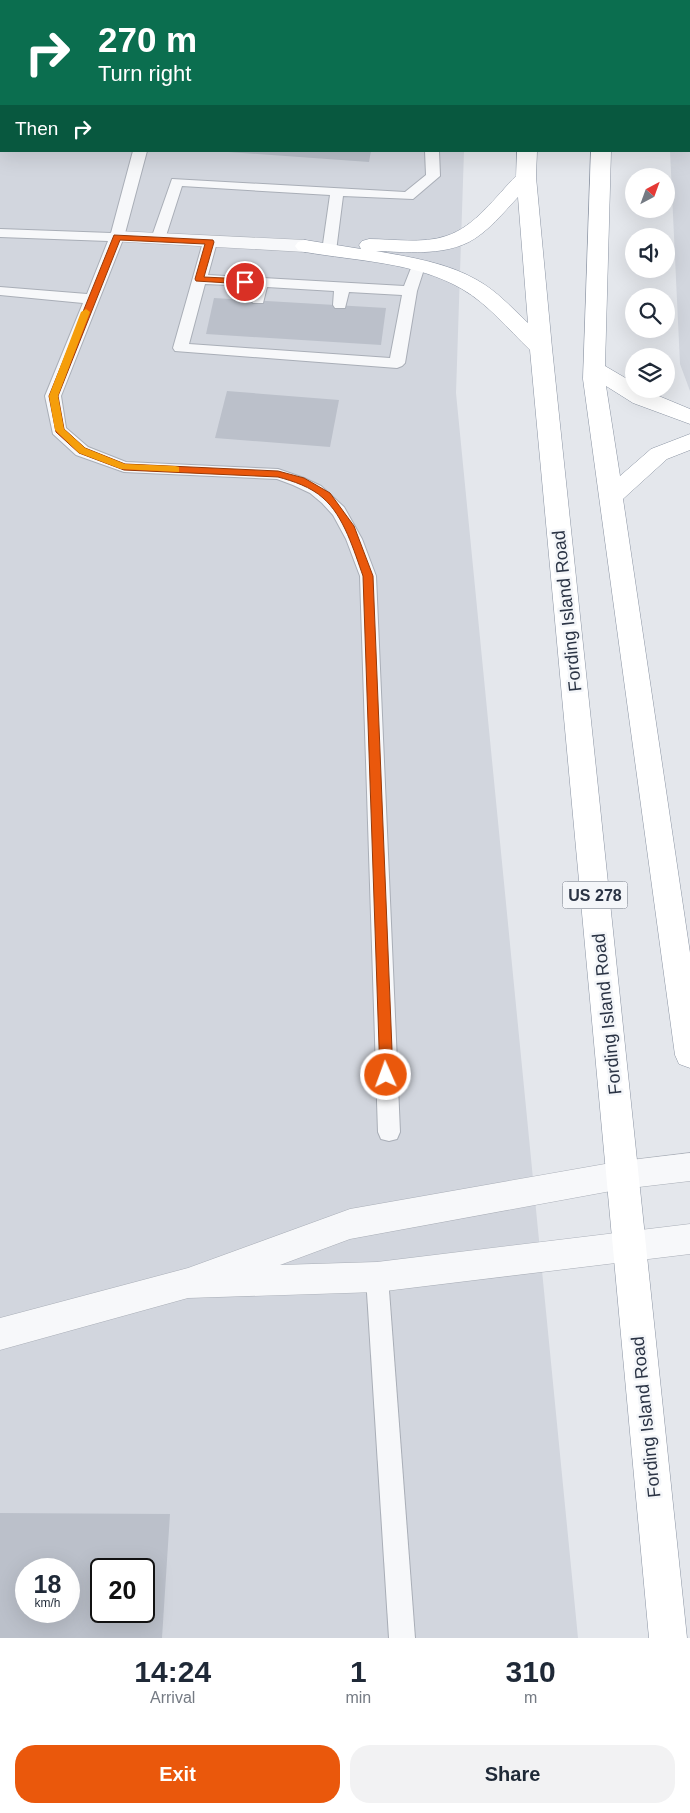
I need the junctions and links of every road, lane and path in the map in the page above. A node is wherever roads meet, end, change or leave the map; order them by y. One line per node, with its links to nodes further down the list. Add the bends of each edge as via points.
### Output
1 (140, 152): 7 (lane)
2 (432, 152): 5 (lane, via 433,176 408,196)
3 (601, 152): 26 (highway)
4 (526, 164): 11 (highway, via 485,218 460,239 436,244); 23 (highway, Fording Island Road / US 278)
5 (337, 192): 8 (lane, via 177,182); 11 (lane)
6 (0, 233): 7 (lane)
7 (117, 237): 8 (street); 18 (lane)
8 (158, 239): 9 (street)
9 (210, 242): 10 (street); 13 (lane)
10 (305, 246): 11 (highway)
11 (329, 248): 12 (highway)
12 (418, 266): 17 (lane); 23 (highway, via 460,280 484,295)
13 (200, 279): 14 (lane); 24 (lane, via 180,348)
14 (260, 282): 15 (lane); 19 (lane)
15 (342, 287): 17 (lane); 20 (lane)
16 (0, 291): 18 (lane)
17 (410, 291): 25 (lane, via 397,363)
18 (91, 299): 31 (lane, via 53,396 59,430 82,451 124,467 278,474 300,480 326,496 350,528 368,576)
19 (258, 300)
20 (340, 305)
21 (250, 337): 24 (lane)
22 (335, 342): 25 (lane)
23 (542, 348): 33 (highway, Fording Island Road / US 278)
24 (246, 353): 25 (lane)
25 (332, 359)
26 (595, 369): 27 (highway, via 641,398); 29 (highway)
27 (690, 417)
28 (690, 441): 29 (highway, via 659,454)
29 (611, 497): 30 (highway)
30 (690, 1055)
31 (389, 1132)
32 (690, 1167): 33 (street)
33 (622, 1175): 35 (highway, Fording Island Road / US 278); 37 (street, via 350,1224)
34 (690, 1239): 35 (street)
35 (629, 1247): 36 (street); 40 (highway, Fording Island Road / US 278)
36 (377, 1277): 37 (street); 39 (lane)
37 (188, 1283): 38 (street)
38 (0, 1334)
39 (402, 1638)
40 (668, 1638)

